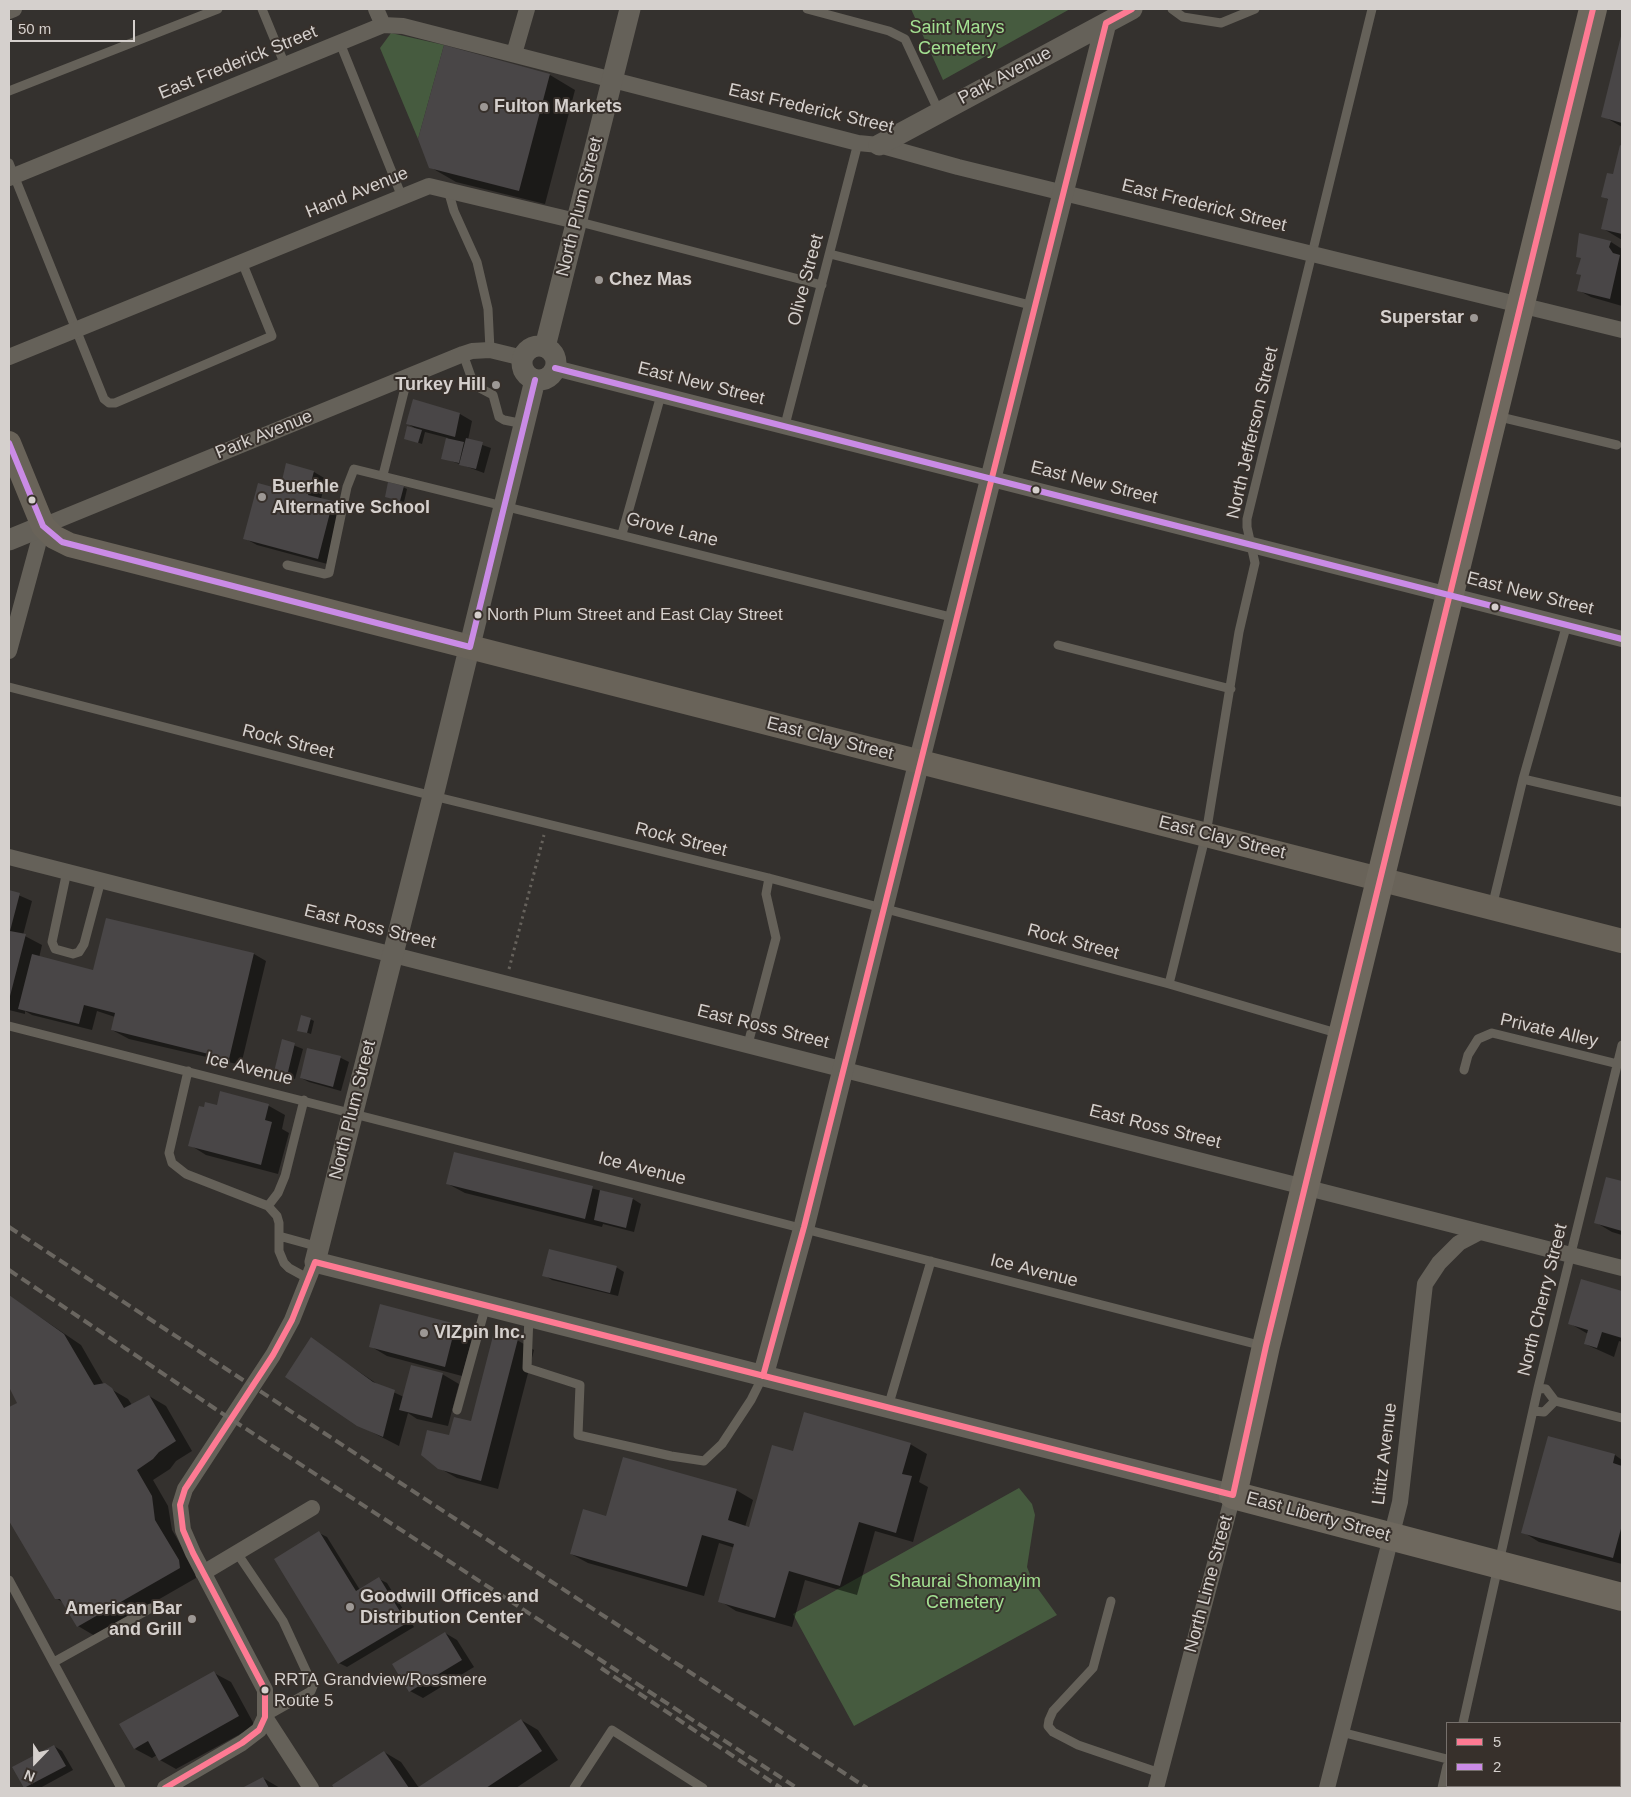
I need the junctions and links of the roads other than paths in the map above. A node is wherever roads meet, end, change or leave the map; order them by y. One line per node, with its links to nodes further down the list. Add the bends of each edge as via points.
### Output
1 (14, 9): 13 (street)
2 (218, 9): 20 (lane)
3 (262, 9): 18 (lane)
4 (376, 9): 15 (street)
5 (527, 9): 17 (street)
6 (630, 9): 19 (street, North Plum Street)
7 (807, 9): 21 (lane, via 889,31 905,39)
8 (1132, 9): 14 (street, Park Avenue)
9 (1172, 9): 10 (lane, via 1183,17 1221,23)
10 (1255, 9)
11 (1372, 9): 29 (lane, North Jefferson Street)
12 (1593, 9): 32 (highway, North Lime Street)
13 (9, 11)
14 (1106, 23): 21 (street, Park Avenue); 25 (street)
15 (383, 25): 16 (street, East Frederick Street); 17 (street, East Frederick Street, via 403,26)
16 (340, 43): 18 (street, East Frederick Street); 26 (lane)
17 (514, 54): 19 (street, East Frederick Street)
18 (285, 65): 23 (street, East Frederick Street)
19 (612, 80): 22 (street, East Frederick Street); 27 (street, North Plum Street)
20 (9, 91)
21 (938, 112): 22 (street, Park Avenue)
22 (868, 144): 25 (street, East Frederick Street); 28 (lane, Olive Street)
23 (10, 172): 34 (lane)
24 (448, 190): 26 (street, Hand Avenue, via 429,186); 27 (street, Hand Avenue); 37 (lane, via 476,262 488,309)
25 (1063, 192): 29 (street, East Frederick Street); 33 (street)
26 (402, 197): 30 (street, Hand Avenue)
27 (576, 221): 31 (lane, Hand Avenue); 36 (street, North Plum Street)
28 (830, 254): 31 (lane, Olive Street); 33 (lane)
29 (1313, 254): 32 (street, East Frederick Street); 56 (lane, North Jefferson Street, via 1247,518)
30 (242, 262): 34 (street, Hand Avenue); 34 (lane, via 272,336 115,403 104,399)
31 (822, 284): 47 (lane, Olive Street)
32 (1521, 304): 35 (street, East Frederick Street); 45 (highway, North Lime Street)
33 (1034, 306): 51 (street)
34 (76, 330): 39 (street, Hand Avenue)
35 (1622, 330)
36 (545, 347): 40 (street, via 529,349); 41 (street, via 553,353)
37 (490, 350): 38 (street, Park Avenue); 40 (street, Park Avenue)
38 (463, 354): 42 (street, Park Avenue); 46 (lane, via 474,385 492,396 499,417)
39 (9, 357)
40 (523, 358): 43 (street, via 523,369)
41 (556, 368): 43 (street, via 550,376); 44 (street, East New Street)
42 (408, 376): 50 (lane); 53 (street, Park Avenue)
43 (535, 380): 46 (street, North Plum Street)
44 (661, 395): 47 (street, East New Street); 54 (lane)
45 (1494, 415): 49 (lane); 58 (highway, North Lime Street)
46 (524, 424): 52 (street, North Plum Street)
47 (785, 425): 51 (street, East New Street)
48 (9, 443): 53 (main road)
49 (1617, 445)
50 (382, 475): 52 (lane, Grove Lane); 57 (lane, Grove Lane, via 354,469 347,487 329,573)
51 (991, 478): 56 (street, East New Street); 59 (street)
52 (504, 505): 54 (lane, Grove Lane); 63 (street, North Plum Street)
53 (43, 526): 55 (street, Park Avenue); 63 (main road, East Clay Street, via 54,538 70,546); 64 (street)
54 (622, 534): 59 (lane, Grove Lane)
55 (9, 540)
56 (1251, 544): 58 (street, East New Street); 66 (lane, North Jefferson Street, via 1255,563)
57 (287, 565)
58 (1450, 594): 60 (street, East New Street); 75 (highway, North Lime Street)
59 (955, 618): 67 (street)
60 (1567, 624): 61 (street, East New Street); 68 (lane)
61 (1622, 638)
62 (1058, 645): 66 (lane)
63 (470, 647): 67 (main road, East Clay Street); 69 (street, North Plum Street)
64 (9, 651)
65 (9, 687): 69 (lane, Rock Street)
66 (1230, 689): 71 (lane, North Jefferson Street)
67 (919, 762): 71 (main road, East Clay Street); 77 (street)
68 (1523, 779): 70 (lane); 78 (lane)
69 (434, 796): 74 (lane, Rock Street); 80 (street, North Plum Street)
70 (1622, 802)
71 (1206, 834): 75 (main road, East Clay Street); 81 (lane, North Jefferson Street)
72 (9, 856): 73 (street, East Ross Street)
73 (67, 871): 76 (street, East Ross Street); 76 (lane, via 52,942 55,948 73,954 79,952 84,944)
74 (769, 878): 77 (lane, Rock Street); 84 (lane, via 766,894 776,938)
75 (1380, 879): 78 (main road, East Clay Street); 83 (highway, North Lime Street)
76 (101, 880): 80 (street, East Ross Street)
77 (884, 908): 81 (lane, Rock Street); 87 (street)
78 (1492, 908): 79 (main road, East Clay Street)
79 (1622, 941)
80 (394, 953): 84 (street, East Ross Street); 91 (street, North Plum Street)
81 (1169, 984): 83 (lane, Rock Street)
82 (9, 1026): 89 (lane, Ice Avenue)
83 (1342, 1034): 92 (highway, North Lime Street)
84 (748, 1044): 87 (street, East Ross Street)
85 (1622, 1045): 86 (lane, North Cherry Street)
86 (1618, 1064): 88 (lane, Private Alley, via 1492,1033 1478,1039); 97 (lane, North Cherry Street)
87 (844, 1068): 92 (street, East Ross Street); 94 (street)
88 (1464, 1070)
89 (188, 1071): 90 (lane, Ice Avenue); 93 (lane, via 169,1153 172,1163 186,1174)
90 (304, 1100): 91 (lane, Ice Avenue); 93 (lane, via 285,1176)
91 (352, 1112): 94 (lane, Ice Avenue); 99 (street, North Plum Street)
92 (1305, 1186): 95 (street, East Ross Street); 103 (highway, North Lime Street)
93 (268, 1206): 96 (lane, via 277,1216)
94 (804, 1227): 98 (lane, Ice Avenue); 104 (street)
95 (1480, 1232): 97 (street, East Ross Street); 113 (street, Lititz Avenue, via 1459,1243 1426,1284 1400,1502)
96 (279, 1236): 99 (lane); 99 (lane, via 279,1252 289,1268)
97 (1572, 1256): 100 (street, East Ross Street); 105 (lane, North Cherry Street)
98 (931, 1261): 103 (lane, Ice Avenue); 107 (lane)
99 (314, 1263): 101 (street, East Liberty Street); 116 (street, North Plum Street, via 292,1320 273,1355 182,1497 180,1515 183,1530)
100 (1622, 1268)
101 (486, 1305): 102 (street, East Liberty Street); 108 (lane)
102 (529, 1315): 104 (street, East Liberty Street); 104 (lane, via 526,1368 580,1385 578,1435 704,1461 722,1444)
103 (1266, 1346): 111 (highway, North Lime Street)
104 (763, 1376): 107 (street, East Liberty Street)
105 (1538, 1388): 106 (lane, via 1546,1389); 109 (lane, North Cherry Street)
106 (1555, 1401): 109 (lane, via 1544,1412); 110 (lane)
107 (888, 1408): 111 (street, East Liberty Street)
108 (457, 1410)
109 (1533, 1410): 115 (lane, North Cherry Street)
110 (1622, 1418)
111 (1233, 1495): 113 (highway, East Liberty Street); 127 (street, North Lime Street)
112 (312, 1508): 114 (street)
113 (1393, 1536): 115 (highway, East Liberty Street); 124 (street, Lititz Avenue)
114 (237, 1553): 116 (street); 122 (lane, via 283,1621 313,1686 311,1691)
115 (1497, 1563): 118 (highway, East Liberty Street); 123 (lane, North Cherry Street)
116 (203, 1573): 122 (street, North Plum Street, via 264,1690)
117 (9, 1580): 121 (lane)
118 (1622, 1597)
119 (1111, 1600): 127 (lane, via 1093,1668 1054,1711 1048,1726 1078,1745)
120 (151, 1608): 121 (lane)
121 (54, 1662): 128 (lane)
122 (265, 1717): 129 (street, via 259,1730 242,1743); 130 (street)
123 (1464, 1722)
124 (1341, 1732): 125 (lane); 133 (street, Lititz Avenue)
125 (1446, 1759)
126 (1446, 1770): 134 (lane)
127 (1158, 1780)
128 (121, 1788)
129 (165, 1788)
130 (311, 1788)
131 (574, 1788): 132 (lane, via 612,1730)
132 (703, 1788)
133 (1327, 1788)
134 (1442, 1788)

